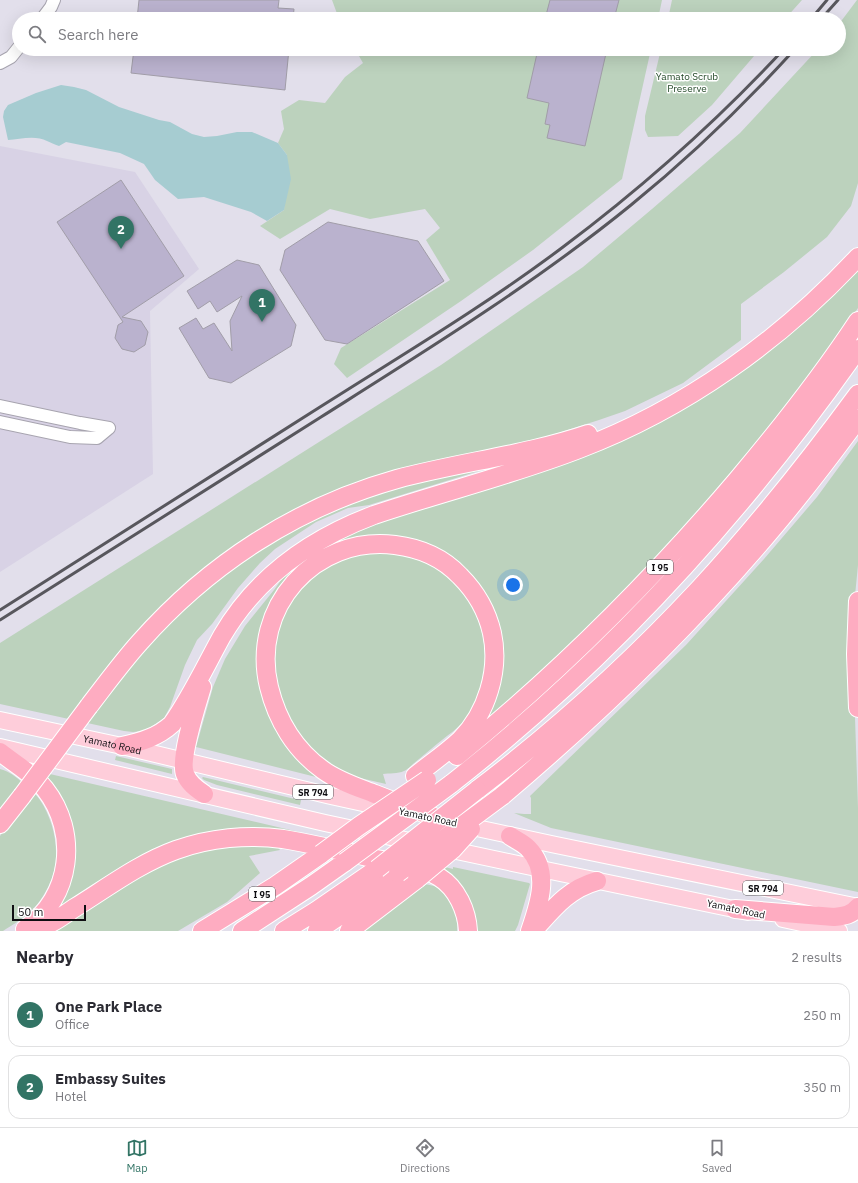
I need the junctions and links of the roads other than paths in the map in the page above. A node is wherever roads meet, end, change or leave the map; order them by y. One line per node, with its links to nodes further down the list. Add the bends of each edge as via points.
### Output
1 (54, 0): 2 (street)
2 (47, 12)
3 (12, 55): 4 (street)
4 (0, 63)
5 (858, 257): 8 (highway, via 807,308)
6 (858, 321): 21 (highway, I 95, via 767,444 659,568 542,684 492,727)
7 (858, 350): 34 (highway, bridge, via 804,425 717,531 617,638 564,688 451,784 311,886)
8 (737, 364): 14 (highway, via 677,402 580,449 374,515 318,540 281,567 258,589 239,611); 25 (highway, bridge, via 698,381 640,413 602,429 544,447 379,485 333,502 268,535 232,558 184,596 139,642)
9 (858, 394): 35 (highway, bridge, via 770,507 723,562 596,690 515,762 377,869)
10 (0, 406): 12 (street, via 109,428 97,438 70,437)
11 (858, 419): 23 (highway, via 801,494 705,604 604,706)
12 (0, 422)
13 (858, 601): 15 (highway)
14 (211, 657): 17 (highway, via 172,724 149,739); 20 (highway)
15 (858, 708)
16 (0, 720): 17 (main road, Yamato Road / SR 794)
17 (122, 746): 20 (main road, Yamato Road / SR 794)
18 (0, 747): 22 (main road, Yamato Road)
19 (0, 752): 31 (highway, via 45,790 58,811 66,843 65,869 55,896 42,915)
20 (183, 761): 22 (highway, via 188,781); 24 (main road, Yamato Road / SR 794)
21 (421, 778): 24 (highway, via 460,740 482,708 494,669 494,645 489,621 480,601 467,583 431,554 411,547 389,544 365,544 346,548 304,573 291,586 277,609 266,655 273,702 295,743 309,759 326,772 347,784); 33 (highway, I 95, bridge, via 321,854)
22 (204, 794): 27 (main road, Yamato Road)
23 (502, 796): 36 (highway, bridge, via 366,898); 37 (highway, bridge, via 453,849)
24 (444, 821): 26 (main road, Yamato Road / SR 794)
25 (0, 824)
26 (510, 836): 27 (highway, via 529,849); 29 (main road, Yamato Road / SR 794)
27 (540, 869): 28 (main road, Yamato Road); 39 (highway, via 541,890)
28 (597, 881): 30 (main road, Yamato Road); 40 (highway, via 580,887 563,899)
29 (858, 907): 30 (highway, via 845,916 834,917)
30 (735, 909): 41 (main road, Yamato Road)
31 (23, 931)
32 (31, 931): 38 (highway, via 50,924 137,869 164,855 216,840 252,837 305,843 432,873 446,882 456,894 465,915)
33 (202, 931)
34 (242, 931)
35 (284, 931)
36 (317, 931)
37 (350, 931)
38 (468, 931)
39 (530, 931)
40 (533, 931)
41 (839, 931)

